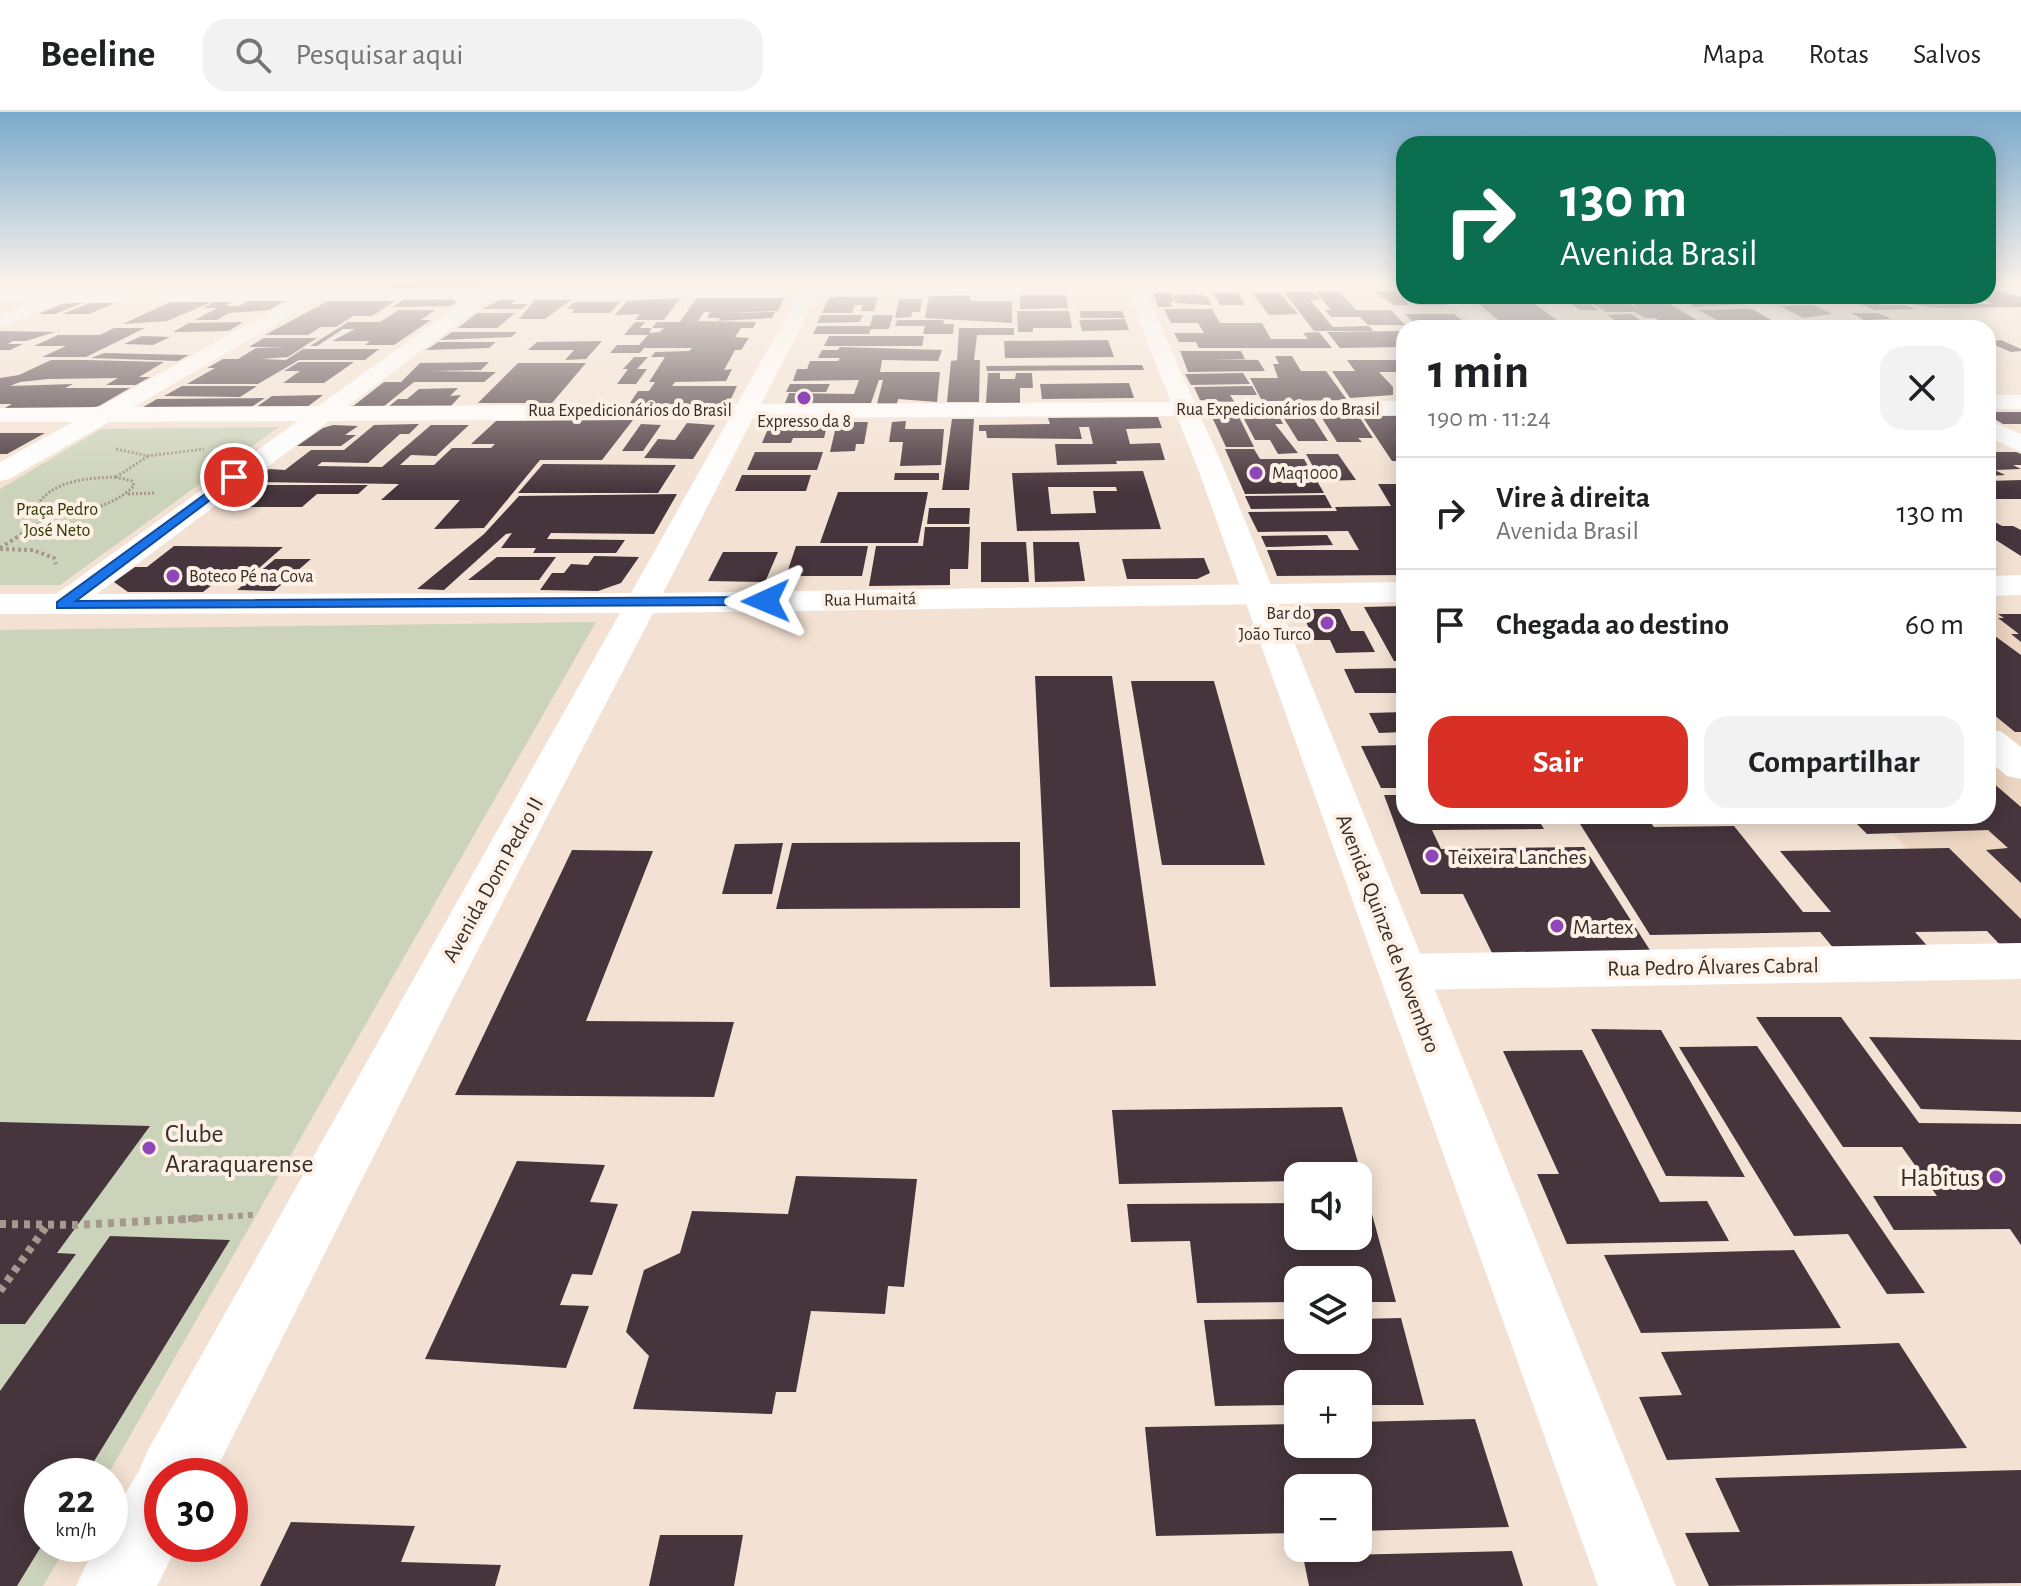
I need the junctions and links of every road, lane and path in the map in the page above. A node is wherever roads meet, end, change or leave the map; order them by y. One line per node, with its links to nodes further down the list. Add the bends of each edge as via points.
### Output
1 (213, 353): 11 (street)
2 (406, 353): 10 (street)
3 (777, 353): 8 (street, Avenida Dom Pedro II)
4 (1161, 353): 9 (street, Avenida Quinze de Novembro)
5 (1996, 402): 6 (street)
6 (2021, 402)
7 (1396, 408): 9 (street, Rua Expedicionários do Brasil)
8 (747, 409): 9 (street, Rua Expedicionários do Brasil); 10 (street, Rua Expedicionários do Brasil); 24 (street, Avenida Dom Pedro II)
9 (1185, 410): 23 (street, Avenida Quinze de Novembro)
10 (324, 412): 11 (street, Rua Expedicionários do Brasil); 26 (street)
11 (105, 414): 12 (street, Rua Expedicionários do Brasil); 16 (street)
12 (0, 415)
13 (1996, 431): 14 (street)
14 (2021, 444)
15 (150, 455): 17 (path)
16 (0, 473)
17 (115, 477): 18 (path, via 134,486 110,502); 18 (path, via 70,484 38,500 41,508)
18 (58, 511): 19 (path)
19 (0, 548): 26 (path, via 33,550 54,558)
20 (2021, 585): 21 (street)
21 (1996, 586)
22 (1396, 592): 23 (street, Rua Humaitá)
23 (1256, 594): 24 (street, Rua Humaitá); 30 (street, Avenida Quinze de Novembro)
24 (643, 603): 26 (street, Rua Humaitá); 33 (street, Avenida Dom Pedro II)
25 (0, 604): 26 (street, Rua Humaitá)
26 (62, 605)
27 (1996, 747): 28 (street)
28 (2021, 767)
29 (2021, 961): 30 (street, Rua Pedro Álvares Cabral)
30 (1405, 972): 38 (street, Avenida Quinze de Novembro)
31 (0, 1224): 32 (path)
32 (48, 1224): 33 (path, via 259,1214); 34 (path)
33 (275, 1288): 35 (street, Avenida Dom Pedro II)
34 (0, 1291)
35 (184, 1458)
36 (144, 1532): 37 (street)
37 (115, 1586)
38 (1637, 1586)

